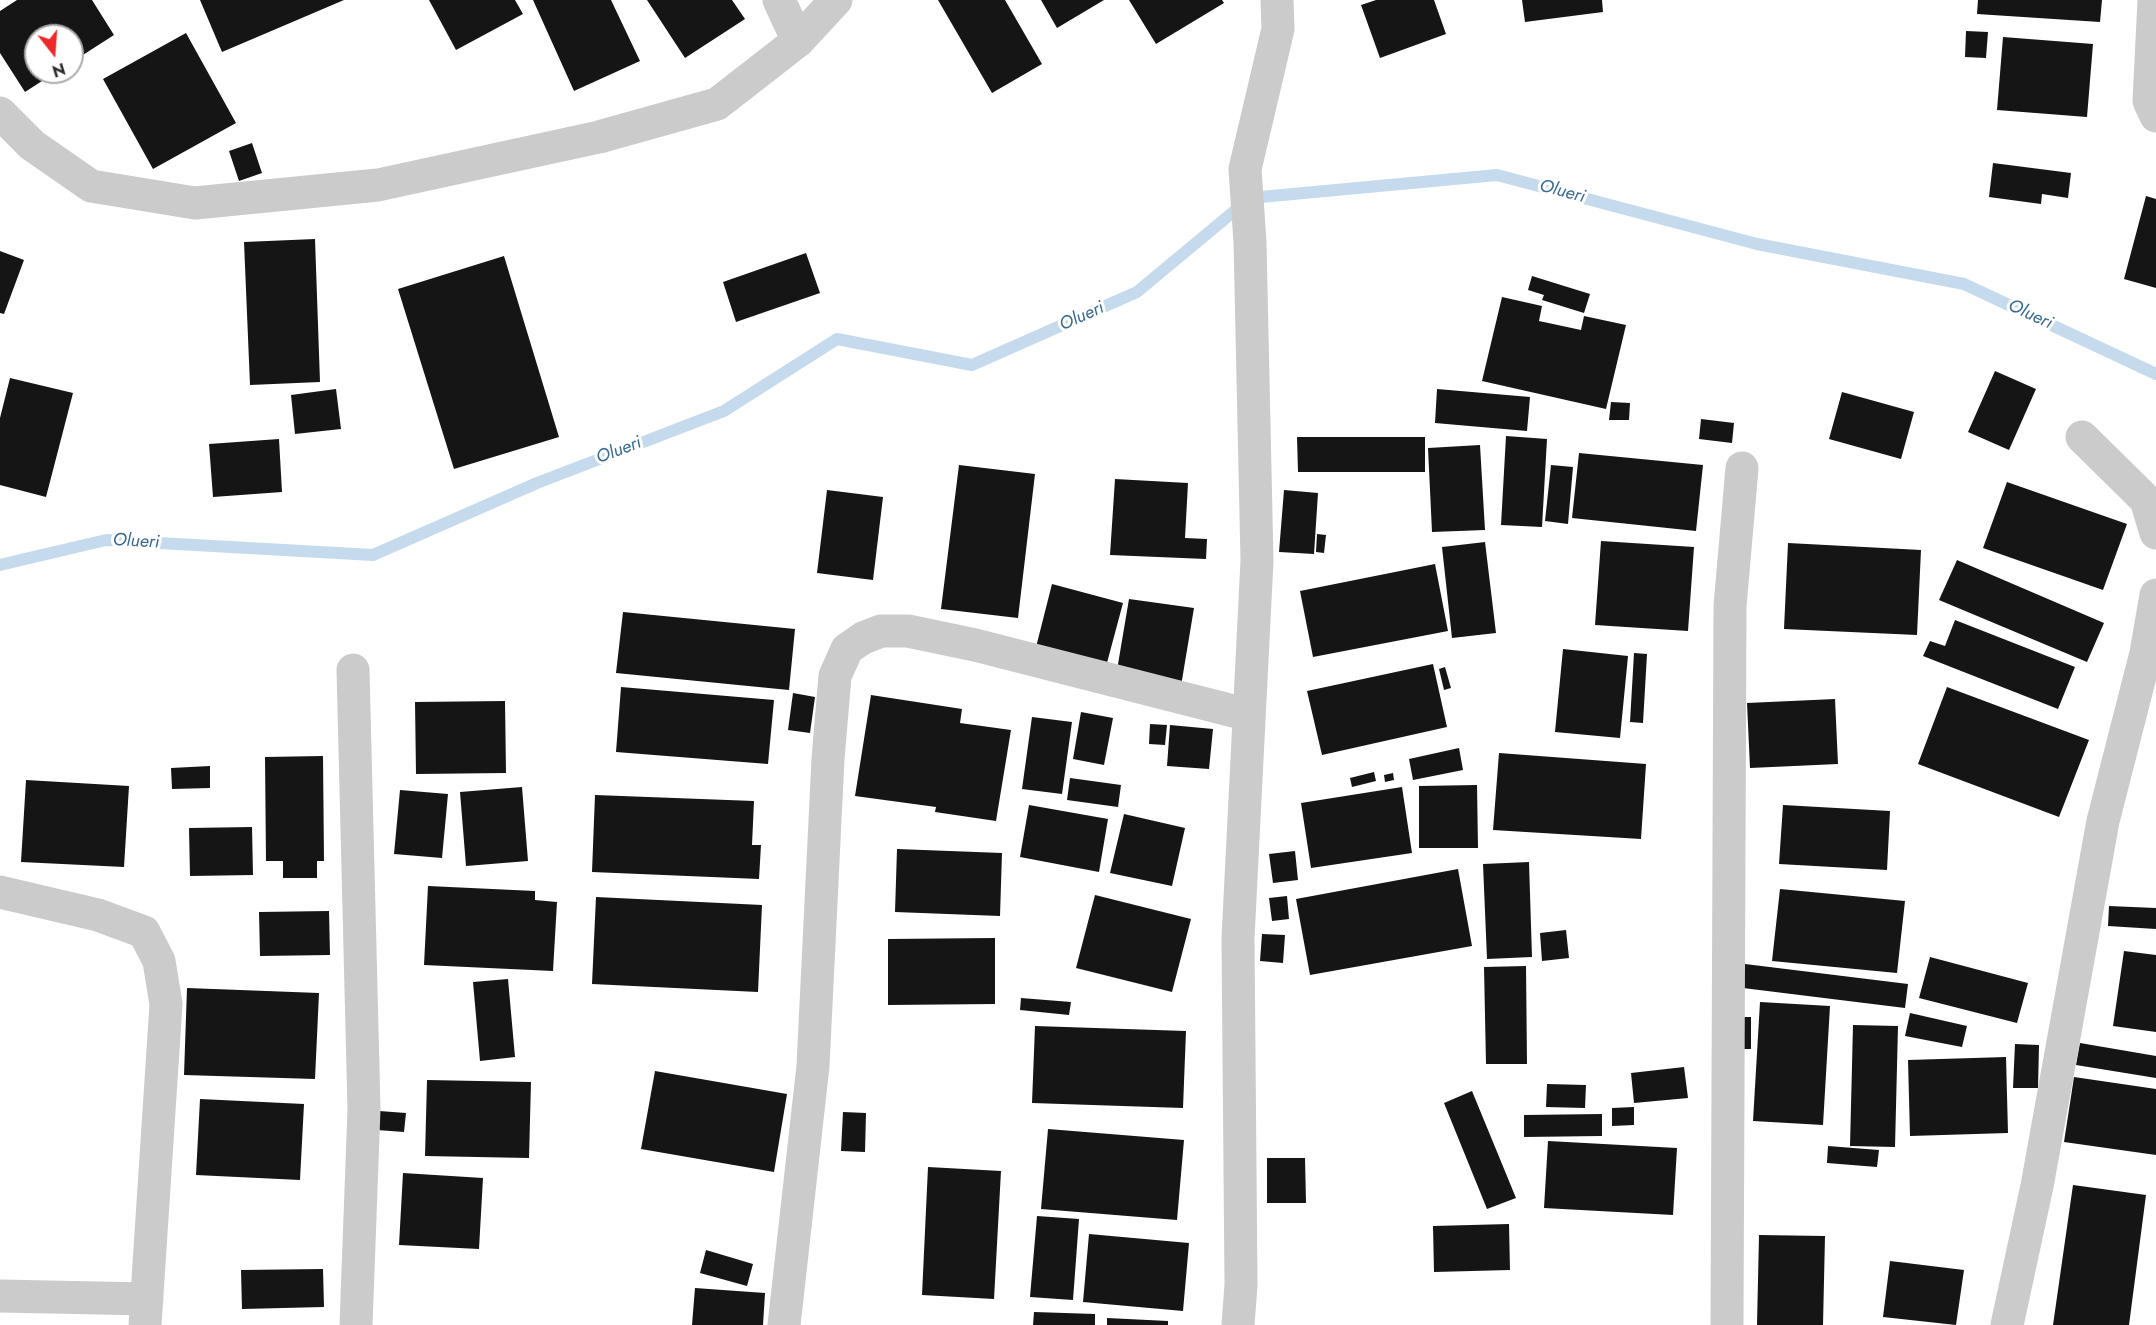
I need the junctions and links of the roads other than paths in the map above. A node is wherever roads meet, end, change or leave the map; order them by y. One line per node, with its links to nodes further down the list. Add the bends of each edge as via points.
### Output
1 (779, 0): 5 (street)
2 (836, 0): 5 (street)
3 (1277, 0): 13 (street, via 1278,29 1245,169 1257,561)
4 (2154, 0): 7 (street, via 2149,101)
5 (798, 41): 6 (street, via 717,104 609,134 378,185 195,203 91,186 32,145)
6 (0, 113)
7 (2156, 116)
8 (2082, 437): 10 (street, via 2146,500)
9 (1742, 468): 20 (street, via 1730,606)
10 (2156, 533)
11 (2156, 595): 21 (street, via 2146,653 2103,821 2037,1186)
12 (353, 670): 17 (street, via 363,1109)
13 (1249, 715): 18 (street, via 908,631 881,631 847,649 835,676 813,1066); 19 (street, via 1238,938)
14 (0, 892): 16 (street, via 98,915 144,932 159,961 166,1004)
15 (0, 1296): 16 (street)
16 (146, 1312)
17 (356, 1325)
18 (784, 1325)
19 (1238, 1325)
20 (1727, 1325)
21 (2007, 1325)

